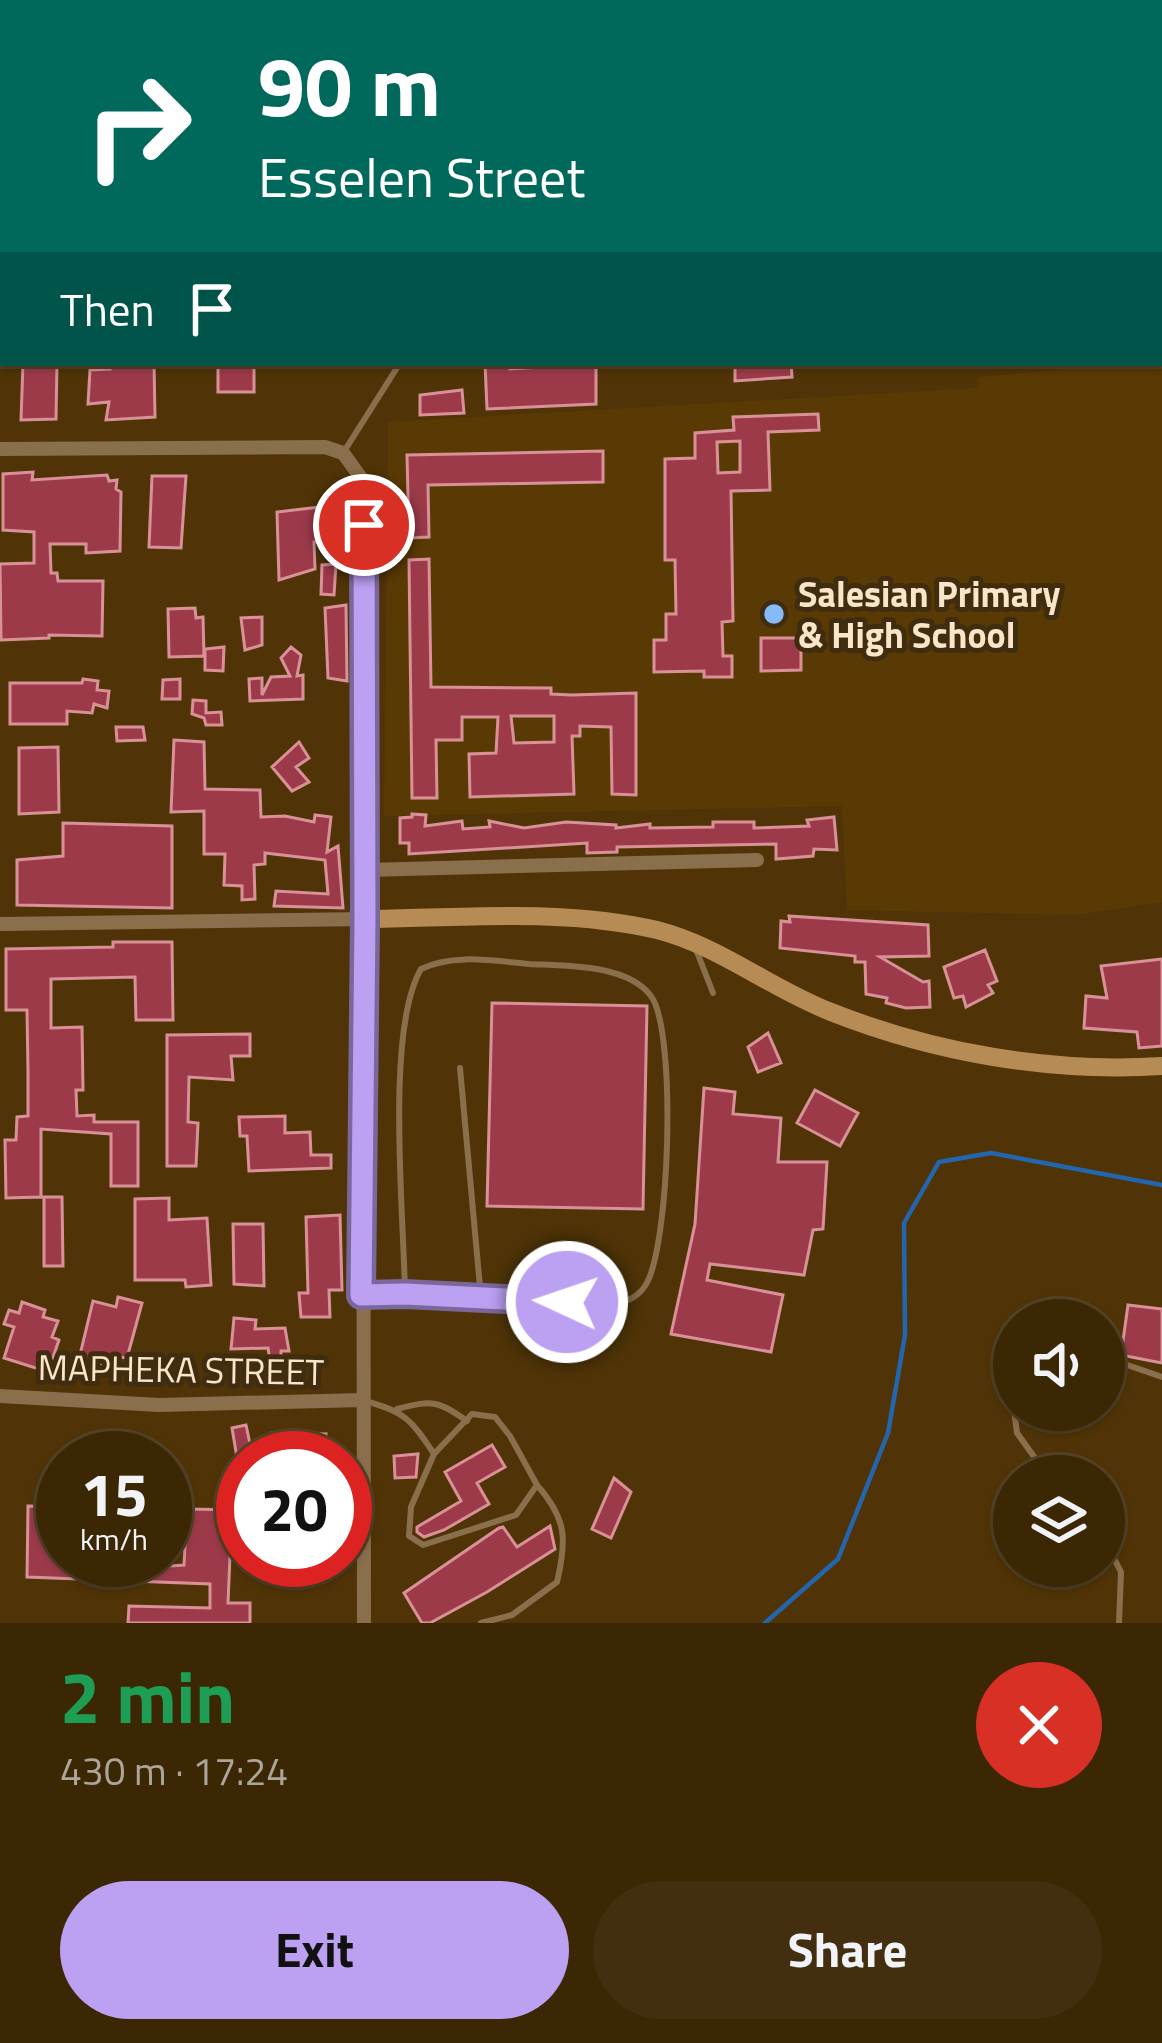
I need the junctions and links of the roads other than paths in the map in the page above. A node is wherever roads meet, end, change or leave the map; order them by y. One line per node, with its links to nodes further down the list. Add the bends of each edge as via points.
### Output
1 (398, 366): 3 (lane)
2 (0, 449): 3 (street)
3 (343, 453): 5 (street, via 364,482)
4 (757, 860): 5 (street)
5 (365, 870): 6 (street)
6 (365, 920): 7 (street); 8 (street, via 551,917 658,931); 13 (street)
7 (0, 924)
8 (694, 945): 9 (lane); 10 (street, via 829,1012 934,1044 1036,1065)
9 (713, 993)
10 (1162, 1066)
11 (460, 1068): 14 (lane)
12 (405, 1294): 13 (lane); 14 (lane); 14 (lane, via 400,1079 404,1011 421,969 469,959 608,972 634,982 659,1012 666,1060 664,1199 644,1290 615,1305)
13 (361, 1295): 18 (street)
14 (481, 1298)
15 (1125, 1364): 16 (lane)
16 (1162, 1377)
17 (0, 1396): 18 (street, MAPHEKA STREET, via 159,1405)
18 (362, 1400): 19 (lane); 24 (street)
19 (397, 1409): 20 (lane, via 429,1401); 21 (lane)
20 (467, 1420): 21 (lane); 22 (lane, via 495,1417)
21 (434, 1454): 22 (lane, via 411,1507 407,1528 416,1544 516,1515)
22 (537, 1485): 25 (lane, via 567,1542 557,1582 512,1615)
23 (1120, 1587): 26 (lane)
24 (364, 1623)
25 (481, 1623)
26 (1119, 1623)

